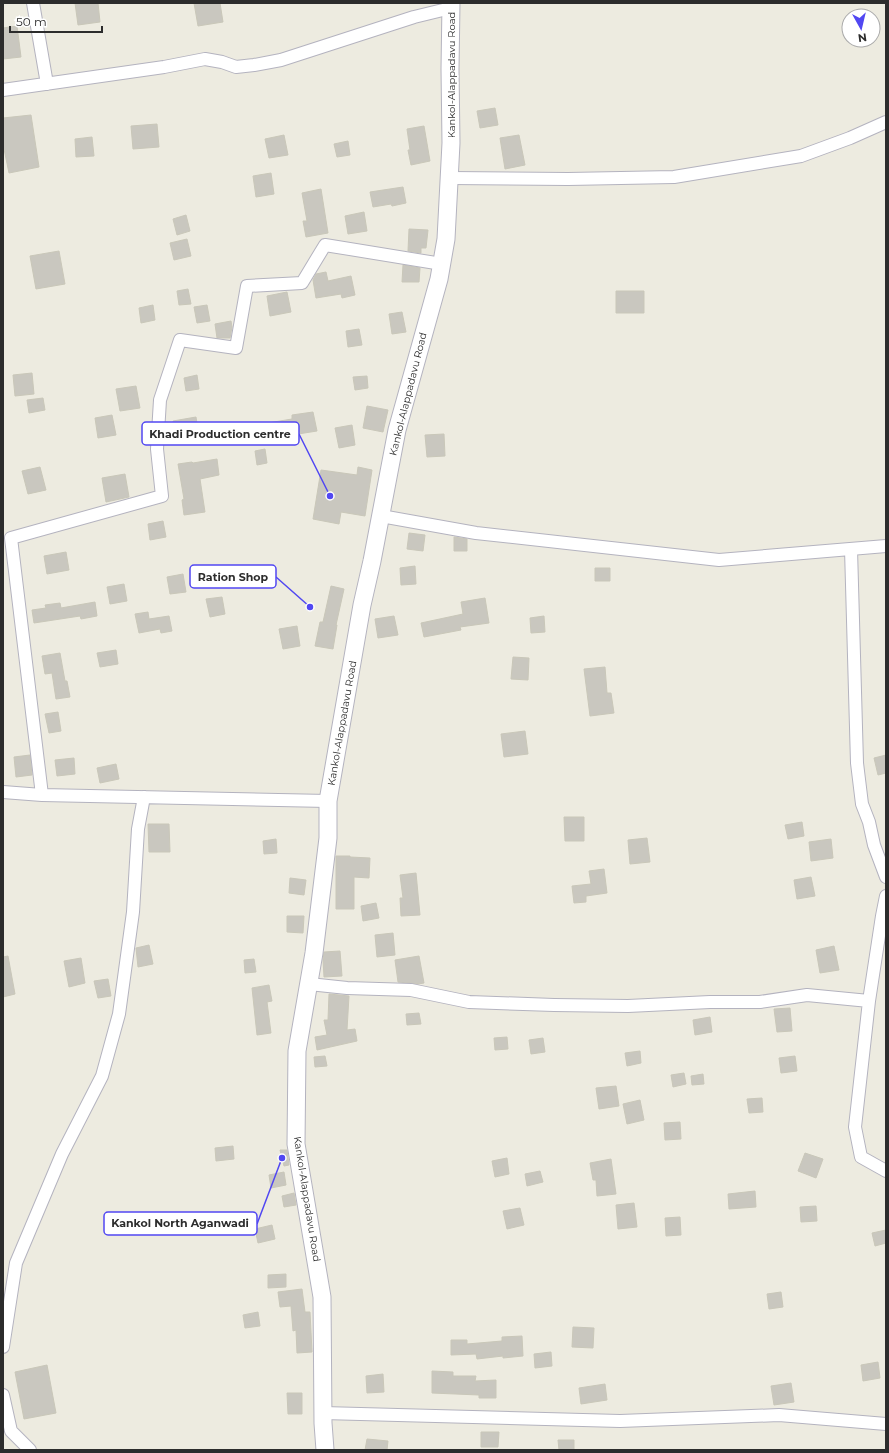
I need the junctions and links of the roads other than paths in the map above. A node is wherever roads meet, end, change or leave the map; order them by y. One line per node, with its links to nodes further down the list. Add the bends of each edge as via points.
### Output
1 (33, 3): 3 (street)
2 (451, 5): 3 (street, via 281,60 254,66 236,67 205,59); 6 (main road, Kankol-Alappadavu Road)
3 (47, 84): 4 (street)
4 (3, 90)
5 (886, 122): 6 (street, via 801,156 674,176 568,180)
6 (450, 178): 7 (main road, Kankol-Alappadavu Road)
7 (442, 264): 8 (main road, Kankol-Alappadavu Road, via 397,430); 9 (street, via 325,245 302,283 247,286 236,348 180,340 160,400 157,449 162,496)
8 (381, 516): 11 (street, via 476,533 719,560); 15 (main road, Kankol-Alappadavu Road, via 362,605)
9 (7, 541): 13 (street)
10 (886, 546): 11 (street)
11 (851, 549): 16 (street, via 857,763 862,804)
12 (3, 792): 13 (street)
13 (42, 795): 14 (street)
14 (144, 797): 15 (street); 21 (street, via 138,829 133,912 119,1014 102,1076 62,1154 16,1264)
15 (328, 801): 18 (main road, Kankol-Alappadavu Road, via 328,838)
16 (886, 877)
17 (886, 896): 19 (street)
18 (309, 984): 19 (street, via 411,990 469,1002 554,1005 628,1006 760,1002 807,995); 23 (main road, Kankol-Alappadavu Road, via 297,1052 296,1144 322,1297)
19 (869, 1000): 20 (street, via 856,1127 861,1157)
20 (886, 1171)
21 (3, 1347)
22 (3, 1395): 25 (street, via 11,1431)
23 (323, 1413): 24 (street, via 620,1421 779,1415); 26 (main road, Kankol-Alappadavu Road)
24 (886, 1424)
25 (30, 1450)
26 (324, 1450)

